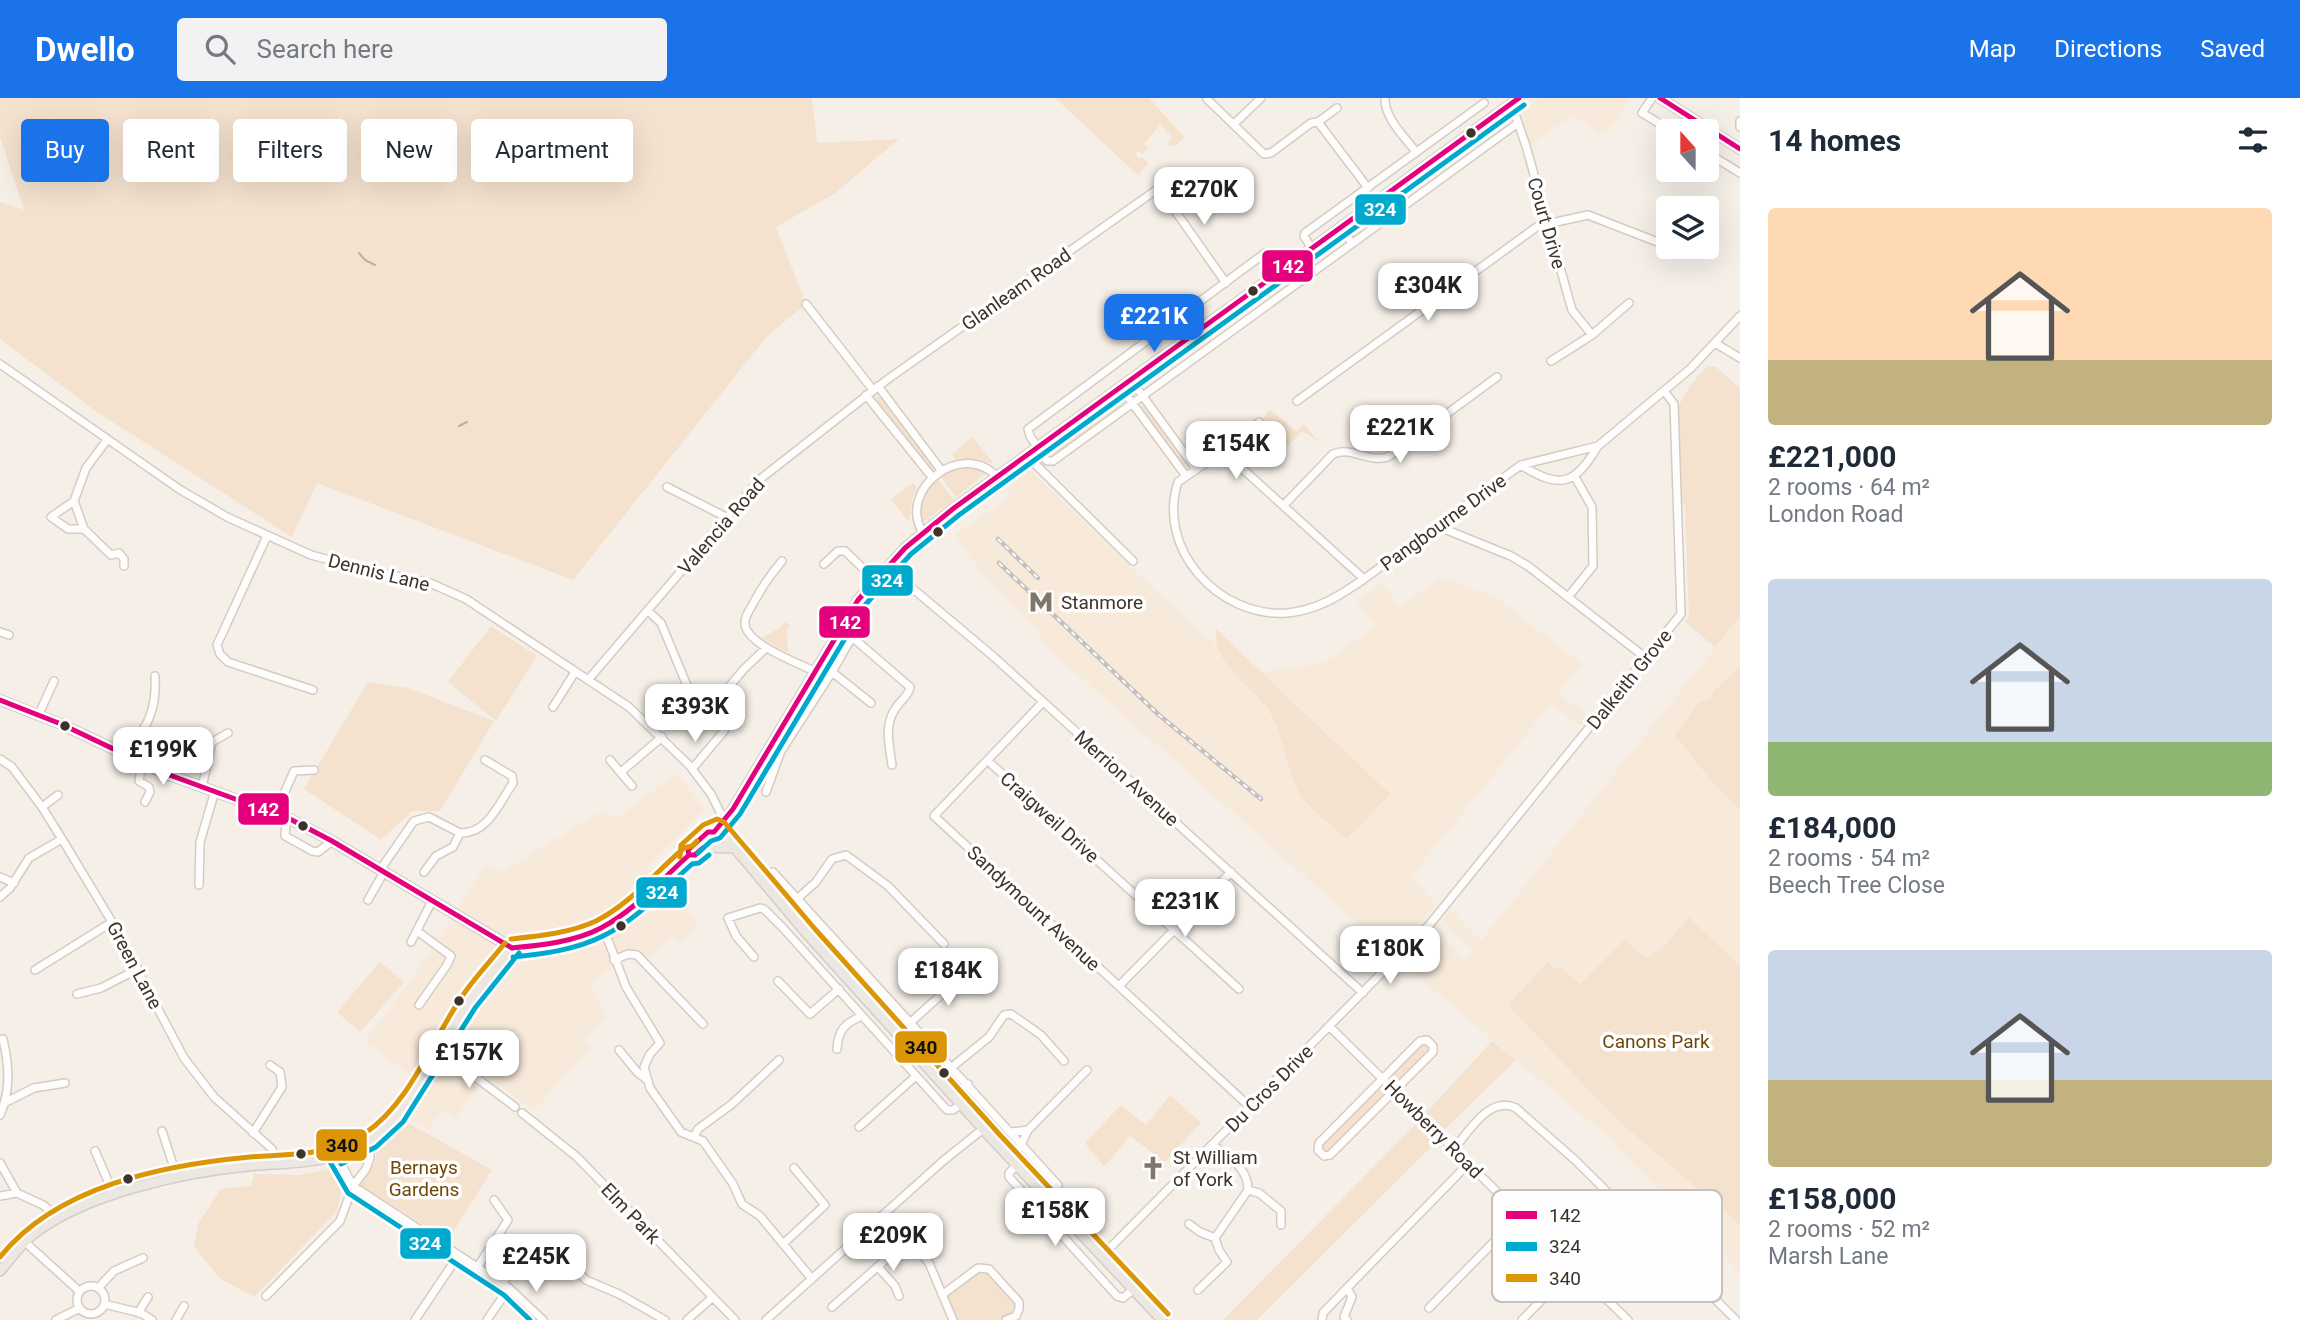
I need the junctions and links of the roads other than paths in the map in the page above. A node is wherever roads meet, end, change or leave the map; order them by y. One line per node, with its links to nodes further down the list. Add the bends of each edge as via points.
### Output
1 (1261, 98): 14 (street)
2 (1385, 98): 17 (street, via 1388,114)
3 (1519, 98): 7 (main road)
4 (1652, 98): 10 (street, via 1642,113)
5 (1660, 98): 16 (main road)
6 (1207, 99): 14 (street)
7 (1508, 106): 9 (main road); 13 (street, Court Drive)
8 (1338, 108): 12 (street)
9 (1488, 120): 17 (street, via 1481,105); 22 (main road)
10 (1656, 121)
11 (1740, 121): 15 (street)
12 (1318, 122): 14 (street, via 1266,154); 20 (street)
13 (1518, 122): 21 (street, Court Drive); 24 (street)
14 (1234, 124)
15 (1740, 127)
16 (1740, 149)
17 (1416, 152): 20 (street)
18 (1719, 160): 19 (street)
19 (1740, 173)
20 (1368, 188): 25 (street, via 1305,233)
21 (1548, 223): 23 (street, via 1588,215); 31 (street, Court Drive, via 1572,310); 42 (street)
22 (1340, 228): 24 (street); 25 (main road)
23 (1656, 241)
24 (1352, 243): 41 (street)
25 (1312, 249): 26 (main road)
26 (1284, 269): 27 (street, via 1269,252); 37 (main road)
27 (1226, 283): 39 (street, Glanleam Road, via 1159,188); 47 (street, via 1028,429)
28 (1629, 303): 31 (street)
29 (806, 304): 39 (street)
30 (1740, 316): 32 (street, Pangbourne Drive)
31 (1592, 335): 34 (street)
32 (1715, 343): 33 (street); 40 (street, Pangbourne Drive)
33 (1740, 358)
34 (1551, 360)
35 (0, 364): 45 (street, Dennis Lane)
36 (1497, 377): 59 (street, via 1388,457 1369,458 1343,451 1333,454)
37 (1131, 380): 38 (main road); 41 (street)
38 (1121, 388): 43 (street); 47 (main road)
39 (872, 390): 52 (street); 54 (street); 60 (street, Valencia Road, via 759,480)
40 (1665, 391): 46 (street, Pangbourne Drive); 79 (street, Dalkeith Grove, via 1674,404 1681,614)
41 (1142, 396): 43 (street); 51 (street)
42 (1297, 401)
43 (1132, 403): 47 (street, via 1053,461 1047,461); 53 (street)
44 (1259, 422): 48 (street, via 1230,438)
45 (107, 440): 58 (street, via 86,468); 64 (street, Dennis Lane, via 179,489)
46 (1598, 446): 50 (street, Pangbourne Drive); 56 (street, Pangbourne Drive)
47 (1037, 449): 49 (main road)
48 (1223, 451): 51 (street); 59 (street)
49 (1027, 456): 55 (main road); 66 (street)
50 (1521, 465): 56 (street, Pangbourne Drive, via 1553,481); 61 (street, Pangbourne Drive)
51 (1196, 469): 53 (street)
52 (941, 470): 54 (street); 55 (street, via 972,464 989,468)
53 (1186, 476): 70 (street, Pangbourne Drive, via 1178,482 1173,500 1177,534 1200,576 1227,599 1264,612 1286,613 1340,596)
54 (932, 477): 63 (street, via 917,506 917,524)
55 (997, 477): 63 (main road)
56 (1576, 477): 72 (street, via 1592,507 1593,566)
57 (667, 487): 60 (street)
58 (74, 502): 62 (street); 62 (street, via 51,517 68,529)
59 (1284, 505): 70 (street)
60 (726, 517): 73 (street, Valencia Road)
61 (1437, 526): 70 (street, Pangbourne Drive); 72 (street, via 1511,556)
62 (84, 529): 68 (street, via 111,555 119,553)
63 (923, 533): 69 (main road)
64 (267, 536): 81 (street, Dennis Lane, via 311,555 430,583 466,599); 86 (street, via 217,645 228,662)
65 (782, 561): 78 (street, via 745,620 748,632)
66 (1133, 561)
67 (824, 564): 71 (street, via 838,551 845,551)
68 (124, 566)
69 (887, 566): 71 (main road); 88 (street, Merrion Avenue)
70 (1364, 579)
71 (874, 580): 74 (main road)
72 (1568, 597): 79 (street)
73 (648, 611): 78 (street, via 661,623 688,688 703,697 728,688); 84 (street, Valencia Road)
74 (840, 628): 77 (street); 80 (main road)
75 (0, 632): 76 (street)
76 (9, 635)
77 (852, 637): 82 (street); 103 (street, via 910,687 888,724)
78 (766, 648): 80 (street)
79 (1646, 659): 137 (street, Dalkeith Grove)
80 (814, 671): 93 (main road)
81 (575, 672): 84 (street, Dennis Lane); 90 (street)
82 (832, 672): 89 (street); 96 (street)
83 (155, 676): 97 (street, via 156,698 141,732)
84 (588, 680): 95 (street, Dennis Lane, via 629,707)
85 (54, 681): 91 (street)
86 (313, 690)
87 (0, 700): 91 (main road)
88 (1043, 702): 101 (street, Sandymount Avenue); 126 (street, Merrion Avenue)
89 (871, 703)
90 (554, 707)
91 (38, 716): 97 (main road)
92 (712, 718): 104 (street, via 724,731)
93 (778, 730): 96 (street); 116 (main road)
94 (228, 733): 108 (street, via 212,742)
95 (662, 737): 104 (street, Dennis Lane); 106 (street)
96 (790, 737): 110 (street)
97 (122, 755): 102 (main road)
98 (0, 759): 113 (street, Green Lane, via 12,767)
99 (485, 760): 117 (street, via 512,776 513,783 486,824)
100 (610, 760): 106 (street)
101 (988, 761): 140 (street, Craigweil Drive); 154 (street, Sandymount Avenue, via 934,816)
102 (142, 764): 108 (main road); 112 (street, via 139,781 150,792)
103 (892, 765)
104 (692, 769): 116 (street, Dennis Lane, via 711,794)
105 (314, 770): 114 (street, via 294,771)
106 (621, 772): 107 (street)
107 (632, 786)
108 (202, 787): 109 (main road)
109 (215, 791): 114 (main road); 129 (street, via 200,842)
110 (766, 792)
111 (58, 795): 113 (street)
112 (145, 802)
113 (42, 807): 118 (street, Green Lane)
114 (276, 812): 115 (main road)
115 (290, 819): 119 (main road); 119 (street, via 285,836 312,851 318,852)
116 (719, 827): 120 (main road); 121 (main road); 122 (main road, via 688,850)
117 (460, 833): 123 (street, via 429,817 414,821); 124 (street, via 453,847 436,856)
118 (62, 839): 128 (street, via 29,858); 135 (street, Green Lane)
119 (332, 841): 123 (main road)
120 (705, 847): 121 (main road); 122 (main road)
121 (733, 848): 134 (main road)
122 (689, 855): 138 (main road)
123 (382, 871): 132 (street); 133 (main road)
124 (424, 872)
125 (773, 872): 131 (street)
126 (1230, 872): 140 (street); 157 (street, Merrion Avenue)
127 (0, 877): 128 (street)
128 (13, 883): 130 (street)
129 (198, 885)
130 (0, 897)
131 (798, 898): 136 (street); 144 (street, via 832,859 846,855 888,886)
132 (368, 900)
133 (432, 901): 141 (street); 145 (main road)
134 (793, 919): 139 (street); 142 (main road)
135 (113, 922): 149 (street, Green Lane); 150 (street)
136 (820, 922): 142 (street); 146 (street)
137 (1432, 922): 157 (street, Du Cros Drive)
138 (603, 927): 145 (main road); 148 (street)
139 (783, 928): 147 (street, via 764,909 728,918); 155 (street)
140 (1174, 930): 154 (street); 156 (street, Craigweil Drive)
141 (417, 931): 143 (street); 159 (street, via 451,956)
142 (808, 935): 151 (main road)
143 (411, 942)
144 (944, 944)
145 (512, 948): 167 (main road, via 468,1003)
146 (851, 956): 151 (street); 161 (street)
147 (754, 957)
148 (614, 960): 162 (street, via 637,954); 177 (street, via 660,1043 650,1054)
149 (138, 969): 158 (street, via 101,988); 190 (street, Green Lane, via 184,1058 214,1097)
150 (35, 970)
151 (839, 970): 173 (main road)
152 (778, 981): 155 (street, via 810,1014)
153 (982, 981): 161 (street, via 965,973)
154 (1119, 986): 183 (street, Sandymount Avenue)
155 (839, 989): 160 (street)
156 (1239, 989)
157 (1363, 993): 163 (street, Du Cros Drive)
158 (77, 994)
159 (419, 1005)
160 (862, 1016): 165 (street, via 840,1032); 175 (street)
161 (911, 1022): 168 (street)
162 (703, 1024)
163 (1330, 1027): 176 (street, Howberry Road); 183 (street, Du Cros Drive)
164 (3, 1038): 182 (street, via 8,1061)
165 (837, 1049)
166 (619, 1050): 177 (street)
167 (437, 1052): 192 (main road, via 396,1116); 239 (street, Elm Park, via 577,1157)
168 (942, 1055): 172 (street); 173 (street)
169 (779, 1060): 191 (street)
170 (1064, 1061): 172 (street, via 1041,1035 1011,1014 1004,1015 989,1037)
171 (270, 1065): 190 (street, via 280,1072 282,1087)
172 (952, 1066): 179 (street)
173 (928, 1068): 181 (main road)
174 (1087, 1070): 187 (street)
175 (916, 1076): 181 (street, via 947,1110 953,1110); 185 (street)
176 (1383, 1078): 180 (street, Howberry Road); 180 (street, via 1420,1041 1427,1040 1433,1052); 180 (street, via 1319,1143 1324,1156)
177 (646, 1079): 191 (street, via 681,1132)
178 (65, 1083): 182 (street, via 34,1088)
179 (968, 1084): 181 (street); 189 (street)
180 (1396, 1091): 195 (street, Howberry Road)
181 (957, 1100): 186 (main road)
182 (6, 1102): 184 (street)
183 (1250, 1107): 194 (street, Du Cros Drive)
184 (0, 1115)
185 (859, 1127)
186 (984, 1129): 198 (main road); 213 (street)
187 (1028, 1130): 189 (street); 193 (street)
188 (162, 1131): 203 (street)
189 (1011, 1132): 193 (street)
190 (253, 1133): 201 (street, Green Lane, via 272,1149)
191 (694, 1137): 220 (street, via 703,1141 742,1204 760,1216)
192 (371, 1140): 197 (main road); 204 (street, via 366,1169)
193 (1021, 1145): 198 (street); 211 (street, via 1058,1185)
194 (1213, 1145): 205 (street, via 1244,1170); 223 (street, Du Cros Drive)
195 (1454, 1149): 200 (street, Howberry Road); 207 (street, via 1490,1109 1508,1104)
196 (95, 1150): 209 (street)
197 (337, 1156): 201 (main road); 204 (street)
198 (1013, 1161): 211 (main road); 232 (street, via 1009,1177 1117,1296 1123,1298)
199 (0, 1163): 208 (street)
200 (1469, 1163): 206 (street, Howberry Road); 231 (street)
201 (276, 1164): 203 (main road)
202 (794, 1168): 220 (street, via 825,1205)
203 (177, 1177): 209 (main road)
204 (353, 1186): 222 (street); 235 (street, via 340,1221)
205 (1248, 1189): 216 (street, via 1281,1211); 217 (street)
206 (1497, 1190)
207 (1605, 1190)
208 (17, 1193): 210 (street); 214 (street)
209 (114, 1195): 214 (main road)
210 (0, 1196)
211 (1048, 1197): 223 (main road)
212 (494, 1200): 226 (street, via 508,1220)
213 (886, 1213): 218 (street); 228 (street)
214 (58, 1217): 219 (main road)
215 (1189, 1224): 217 (street)
216 (1281, 1225)
217 (1215, 1238): 233 (street, via 1227,1262)
218 (909, 1239): 225 (street); 237 (street, via 925,1257)
219 (25, 1242): 227 (main road); 234 (street)
220 (783, 1244): 228 (street)
221 (1492, 1244): 247 (street)
222 (458, 1256): 226 (street); 255 (street)
223 (1102, 1256): 232 (main road)
224 (143, 1258): 230 (street, via 114,1271)
225 (878, 1267): 236 (street); 245 (street)
226 (477, 1268): 229 (street)
227 (0, 1271)
228 (812, 1279): 262 (street)
229 (506, 1286): 248 (street, via 526,1250 545,1245 556,1249 586,1280); 256 (street); 257 (street)
230 (98, 1288): 234 (street, via 88,1286); 243 (street)
231 (1347, 1288): 251 (street, via 1352,1297); 266 (street, via 1323,1313)
232 (1134, 1289): 265 (main road)
233 (1198, 1290)
234 (79, 1291): 246 (street)
235 (266, 1296)
236 (899, 1296)
237 (942, 1296): 263 (street); 264 (street, via 978,1268 989,1269 1019,1302 1016,1316)
238 (148, 1297): 249 (street)
239 (713, 1297): 260 (street); 261 (street, Elm Park)
240 (1540, 1302): 267 (street)
241 (1609, 1302): 268 (street)
242 (1718, 1302): 269 (street)
243 (104, 1304): 249 (street); 250 (street)
244 (184, 1306): 254 (street)
245 (832, 1307)
246 (80, 1308): 250 (street); 252 (street)
247 (1429, 1308)
248 (651, 1311): 258 (street); 259 (street)
249 (138, 1313): 253 (street)
250 (95, 1317)
251 (1343, 1319)
252 (56, 1320)
253 (152, 1320)
254 (176, 1320)
255 (415, 1320)
256 (487, 1320)
257 (543, 1320)
258 (647, 1320)
259 (665, 1320)
260 (687, 1320)
261 (735, 1320)
262 (766, 1320)
263 (953, 1320)
264 (1006, 1320)
265 (1162, 1320)
266 (1322, 1320)
267 (1522, 1320)
268 (1628, 1320)
269 (1736, 1320)

